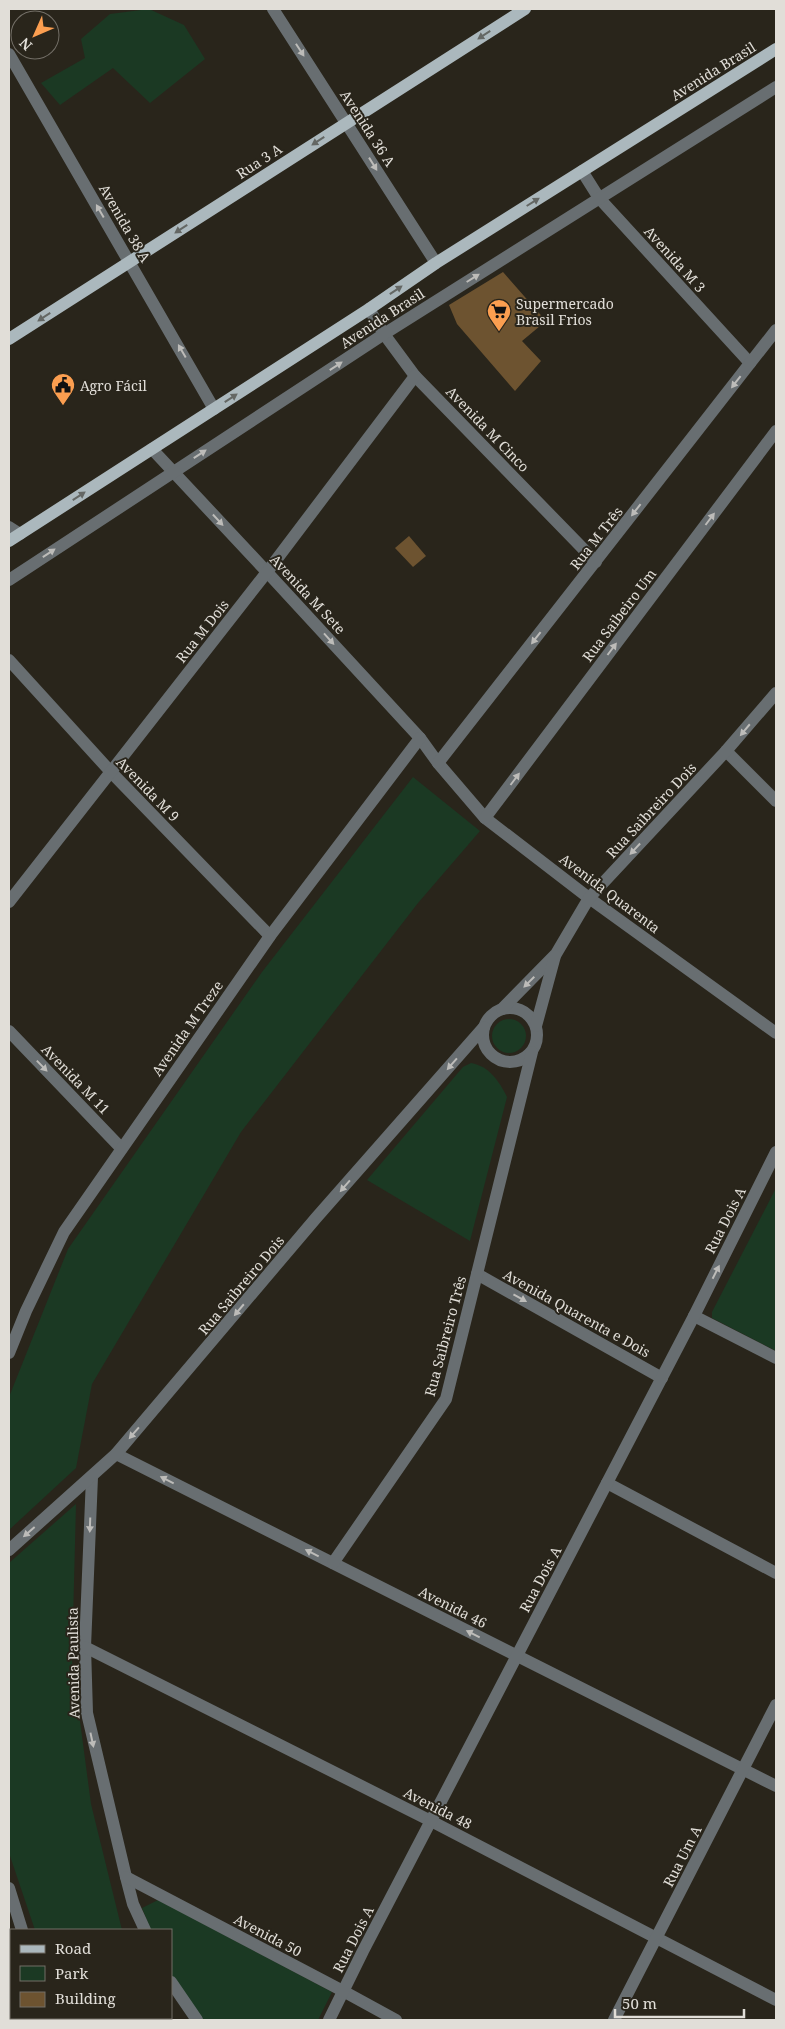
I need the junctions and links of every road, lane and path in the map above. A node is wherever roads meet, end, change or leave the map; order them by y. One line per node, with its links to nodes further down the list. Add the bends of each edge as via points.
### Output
1 (273, 9): 6 (street, Avenida 36 A, one-way to 6)
2 (525, 9): 6 (main road, Rua 3 A, one-way to 6)
3 (776, 49): 7 (main road, Avenida Brasil)
4 (9, 54): 9 (street, Avenida 38 A, one-way to 4)
5 (776, 87): 8 (street, Avenida Brasil)
6 (347, 122): 9 (main road, Rua 3 A, one-way to 9); 10 (street, Avenida 36 A, one-way to 10)
7 (582, 171): 8 (street, Avenida M 3); 10 (main road, Avenida Brasil, one-way to 7)
8 (599, 198): 13 (street, Avenida Brasil, one-way to 8); 15 (street, Avenida M 3)
9 (130, 262): 14 (main road, Rua 3 A, one-way to 14); 17 (street, Avenida 38 A, one-way to 9)
10 (436, 263): 11 (main road, Avenida Brasil, one-way to 10)
11 (369, 309): 13 (street, Avenida M Cinco); 17 (main road, Avenida Brasil, one-way to 11)
12 (776, 330): 15 (street, Rua M Três)
13 (384, 334): 16 (street, Avenida M Cinco); 20 (street, Avenida Brasil, one-way to 13)
14 (9, 339)
15 (750, 363): 22 (street, Rua M Três, one-way to 22)
16 (415, 376): 22 (street, Avenida M Cinco); 23 (street, Rua M Dois)
17 (214, 409): 19 (main road, Avenida Brasil)
18 (776, 431): 32 (street, Rua Saibeiro Um, one-way to 18)
19 (152, 450): 20 (street, Avenida M Sete); 21 (main road, Avenida Brasil, one-way to 19)
20 (173, 472): 23 (street, Avenida M Sete, one-way to 23); 24 (street, Avenida Brasil, one-way to 20)
21 (12, 534)
22 (596, 562): 29 (street, Rua M Três, one-way to 29)
23 (268, 572): 27 (street, Avenida M Sete, one-way to 27); 30 (street, Rua M Dois)
24 (9, 580)
25 (9, 660): 30 (street, Avenida M 9)
26 (776, 693): 28 (street, Rua Saibreiro Dois, one-way to 28)
27 (420, 738): 29 (street, Avenida M Sete); 35 (street, Avenida M Treze)
28 (726, 751): 31 (street); 33 (street, Rua Saibreiro Dois, one-way to 33)
29 (438, 763): 32 (street, Avenida Quarenta)
30 (110, 771): 34 (street, Rua M Dois); 35 (street, Avenida M 9)
31 (776, 801)
32 (485, 818): 33 (street, Avenida Quarenta)
33 (589, 898): 36 (street, Rua Saibreiro Dois); 41 (street, Avenida Quarenta)
34 (9, 902)
35 (270, 936): 45 (street, Avenida M Treze)
36 (556, 954): 37 (street, Rua Saibreiro Dois, one-way to 37); 38 (street, Rua Saibreiro Dois)
37 (502, 1009): 38 (street, via 519,1009); 39 (street, via 494,1013)
38 (536, 1026): 42 (street, via 536,1044)
39 (484, 1027): 43 (street, via 483,1037 490,1054 507,1062); 52 (street, Rua Saibreiro Dois, one-way to 52, via 316,1218)
40 (9, 1031): 45 (street, Avenida M 11, one-way to 45)
41 (776, 1033)
42 (532, 1052): 43 (street); 44 (street, Rua Saibreiro Três)
43 (516, 1062): 44 (street, Rua Saibreiro Três)
44 (523, 1088): 47 (street, Rua Saibreiro Três)
45 (121, 1148): 49 (street, Avenida M Treze, via 64,1232)
46 (776, 1152): 48 (street, Rua Dois A, one-way to 46)
47 (477, 1274): 51 (street, Avenida Quarenta e Dois, one-way to 51); 56 (street, Rua Saibreiro Três, via 443,1406)
48 (694, 1316): 50 (street); 51 (street, Rua Dois A)
49 (9, 1353)
50 (776, 1358)
51 (662, 1378): 54 (street, Rua Dois A)
52 (116, 1454): 53 (street, Rua Saibreiro Dois); 56 (street, Avenida 46, one-way to 52)
53 (92, 1477): 55 (street, Rua Saibreiro Dois, one-way to 55); 58 (street, Avenida Paulista, one-way to 58)
54 (607, 1483): 57 (street); 59 (street, Rua Dois A)
55 (9, 1550)
56 (333, 1563): 59 (street, Avenida 46, one-way to 56)
57 (776, 1573)
58 (84, 1647): 63 (street, Avenida 48); 64 (street, Avenida Paulista, one-way to 64, via 86,1714)
59 (516, 1656): 61 (street, Avenida 46); 63 (street, Rua Dois A)
60 (776, 1705): 61 (street, Rua Um A)
61 (743, 1768): 62 (street, Avenida 46); 70 (street, Rua Um A)
62 (776, 1786)
63 (431, 1820): 70 (street, Avenida 48); 72 (street, Rua Dois A)
64 (126, 1877): 66 (street, Avenida Paulista); 72 (street, Avenida 50)
65 (9, 1888): 67 (street)
66 (133, 1904): 68 (street, Avenida Paulista); 69 (street, Avenida Paulista)
67 (22, 1929)
68 (136, 1929)
69 (145, 1929)
70 (656, 1938): 73 (street, Avenida 48); 77 (street, Rua Um A)
71 (172, 1983): 74 (street)
72 (343, 1991): 75 (street, Rua Dois A); 76 (street, Avenida 50)
73 (776, 2000)
74 (197, 2020)
75 (329, 2020)
76 (396, 2020)
77 (614, 2020)

